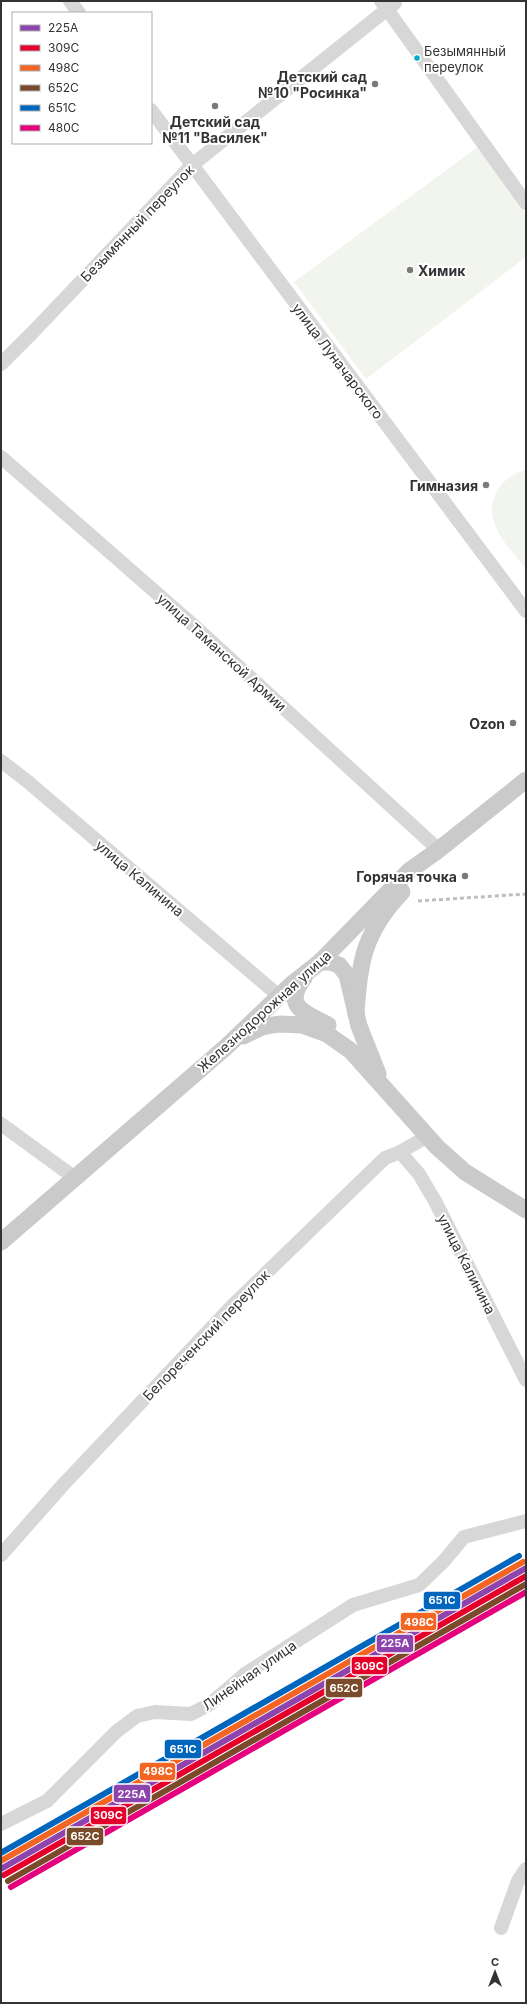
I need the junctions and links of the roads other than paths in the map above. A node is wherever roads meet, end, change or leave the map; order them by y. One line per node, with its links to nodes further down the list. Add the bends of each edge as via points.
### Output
1 (70, 1): 3 (street)
2 (389, 4): 5 (street, Безымянный переулок); 6 (street); 7 (street)
3 (78, 12)
4 (152, 111): 5 (street, улица Луначарского)
5 (192, 165): 8 (street, Безымянный переулок); 10 (street, улица Луначарского)
6 (526, 187)
7 (526, 203)
8 (1, 364)
9 (1, 457): 13 (street, улица Таманской Армии, via 192,624)
10 (526, 611)
11 (1, 761): 15 (street, улица Калинина)
12 (526, 780): 13 (main road, Железнодорожная улица)
13 (438, 851): 14 (main road, Железнодорожная улица, via 409,871); 16 (main road, via 397,898 367,943 360,967)
14 (315, 967): 15 (main road, Железнодорожная улица); 16 (main road, via 334,963 348,975); 18 (main road, via 295,992 296,1005 334,1030)
15 (279, 996): 17 (main road, Железнодорожная улица)
16 (356, 1014): 19 (main road, via 365,1045)
17 (226, 1047): 18 (main road, via 262,1027 291,1024 321,1030); 23 (main road, Железнодорожная улица)
18 (351, 1051): 19 (main road)
19 (382, 1083): 21 (main road)
20 (1, 1124): 23 (street)
21 (428, 1136): 22 (street, Белореченский переулок); 24 (main road, via 465,1172)
22 (400, 1152): 26 (street, улица Калинина, via 419,1174 435,1201); 28 (street, Белореченский переулок, via 385,1158 232,1306 62,1486)
23 (75, 1178): 25 (main road, Железнодорожная улица)
24 (526, 1210)
25 (1, 1242)
26 (526, 1380)
27 (526, 1521): 29 (street, Линейная улица, via 464,1537 443,1562 419,1584 352,1606 245,1674 210,1704 192,1714 155,1712 137,1716 117,1731 47,1802)
28 (1, 1555)
29 (1, 1824)
30 (526, 1869): 31 (street, via 518,1881)
31 (501, 1928)

